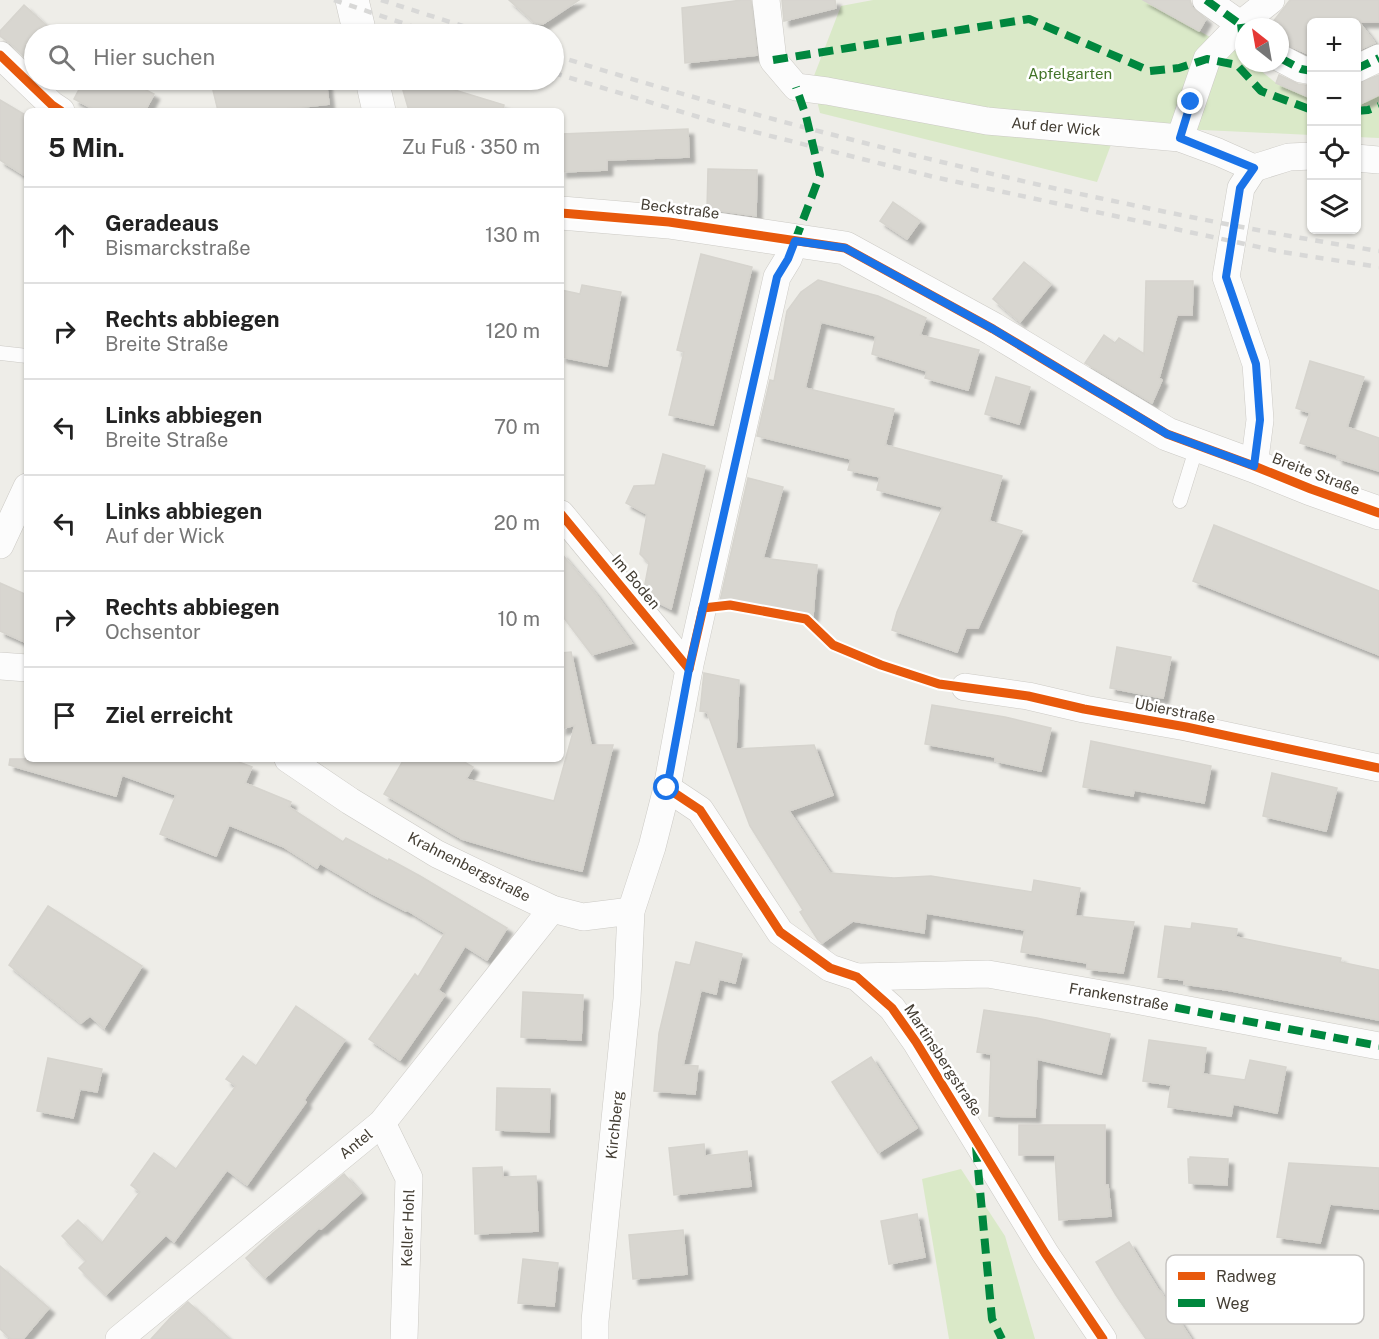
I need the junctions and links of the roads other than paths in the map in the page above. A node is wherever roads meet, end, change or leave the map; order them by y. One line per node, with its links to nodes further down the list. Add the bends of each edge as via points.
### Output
1 (352, 0): 7 (street)
2 (766, 0): 19 (street, Auf der Wick, via 773,60 796,87 987,121)
3 (1206, 0): 6 (street)
4 (1271, 0): 5 (street)
5 (1252, 18)
6 (1235, 20)
7 (358, 24)
8 (1235, 33): 19 (street, via 1207,59)
9 (0, 55): 14 (street)
10 (1379, 58): 12 (street)
11 (1289, 63): 13 (street)
12 (1361, 67)
13 (1307, 70)
14 (24, 78)
15 (36, 90): 17 (street)
16 (375, 90): 18 (street)
17 (56, 108)
18 (379, 108)
19 (1180, 138): 23 (street, Auf der Wick)
20 (1307, 156): 23 (street, via 1289,157)
21 (1361, 158): 22 (street)
22 (1379, 160)
23 (1254, 168): 29 (street, Breite Straße, via 1240,188 1226,277 1256,364 1260,420)
24 (564, 213): 25 (street, Beckstraße, via 669,222)
25 (795, 241): 28 (street, Breite Straße, via 845,248 993,329 1167,434); 37 (street, Kirchberg, via 777,277)
26 (0, 353): 27 (lane)
27 (24, 356)
28 (1198, 445): 29 (street, Breite Straße); 31 (lane)
29 (1254, 466): 32 (street, Breite Straße)
30 (24, 493): 34 (street)
31 (1180, 501)
32 (1379, 513)
33 (564, 518): 37 (street, Im Boden)
34 (0, 545)
35 (0, 666): 36 (street)
36 (24, 668)
37 (689, 669): 41 (street, Kirchberg)
38 (965, 687): 40 (street, Ubierstraße, via 1028,696)
39 (292, 762): 42 (street, Krahnenbergstraße, via 437,854)
40 (1379, 768)
41 (667, 788): 43 (street, Kirchberg); 44 (street, Martinsbergstraße, via 700,810 780,932 830,968)
42 (552, 909): 43 (street, Krahnenbergstraße, via 583,917); 46 (street, Antel)
43 (632, 911): 49 (street, Kirchberg)
44 (857, 977): 45 (street, Frankenstraße, via 988,975); 50 (street, Martinsbergstraße, via 892,1008 916,1042)
45 (1379, 1046)
46 (382, 1123): 47 (street, Antel); 48 (street, Keller Hohl, via 410,1178)
47 (119, 1339)
48 (404, 1339)
49 (595, 1339)
50 (1102, 1339)

